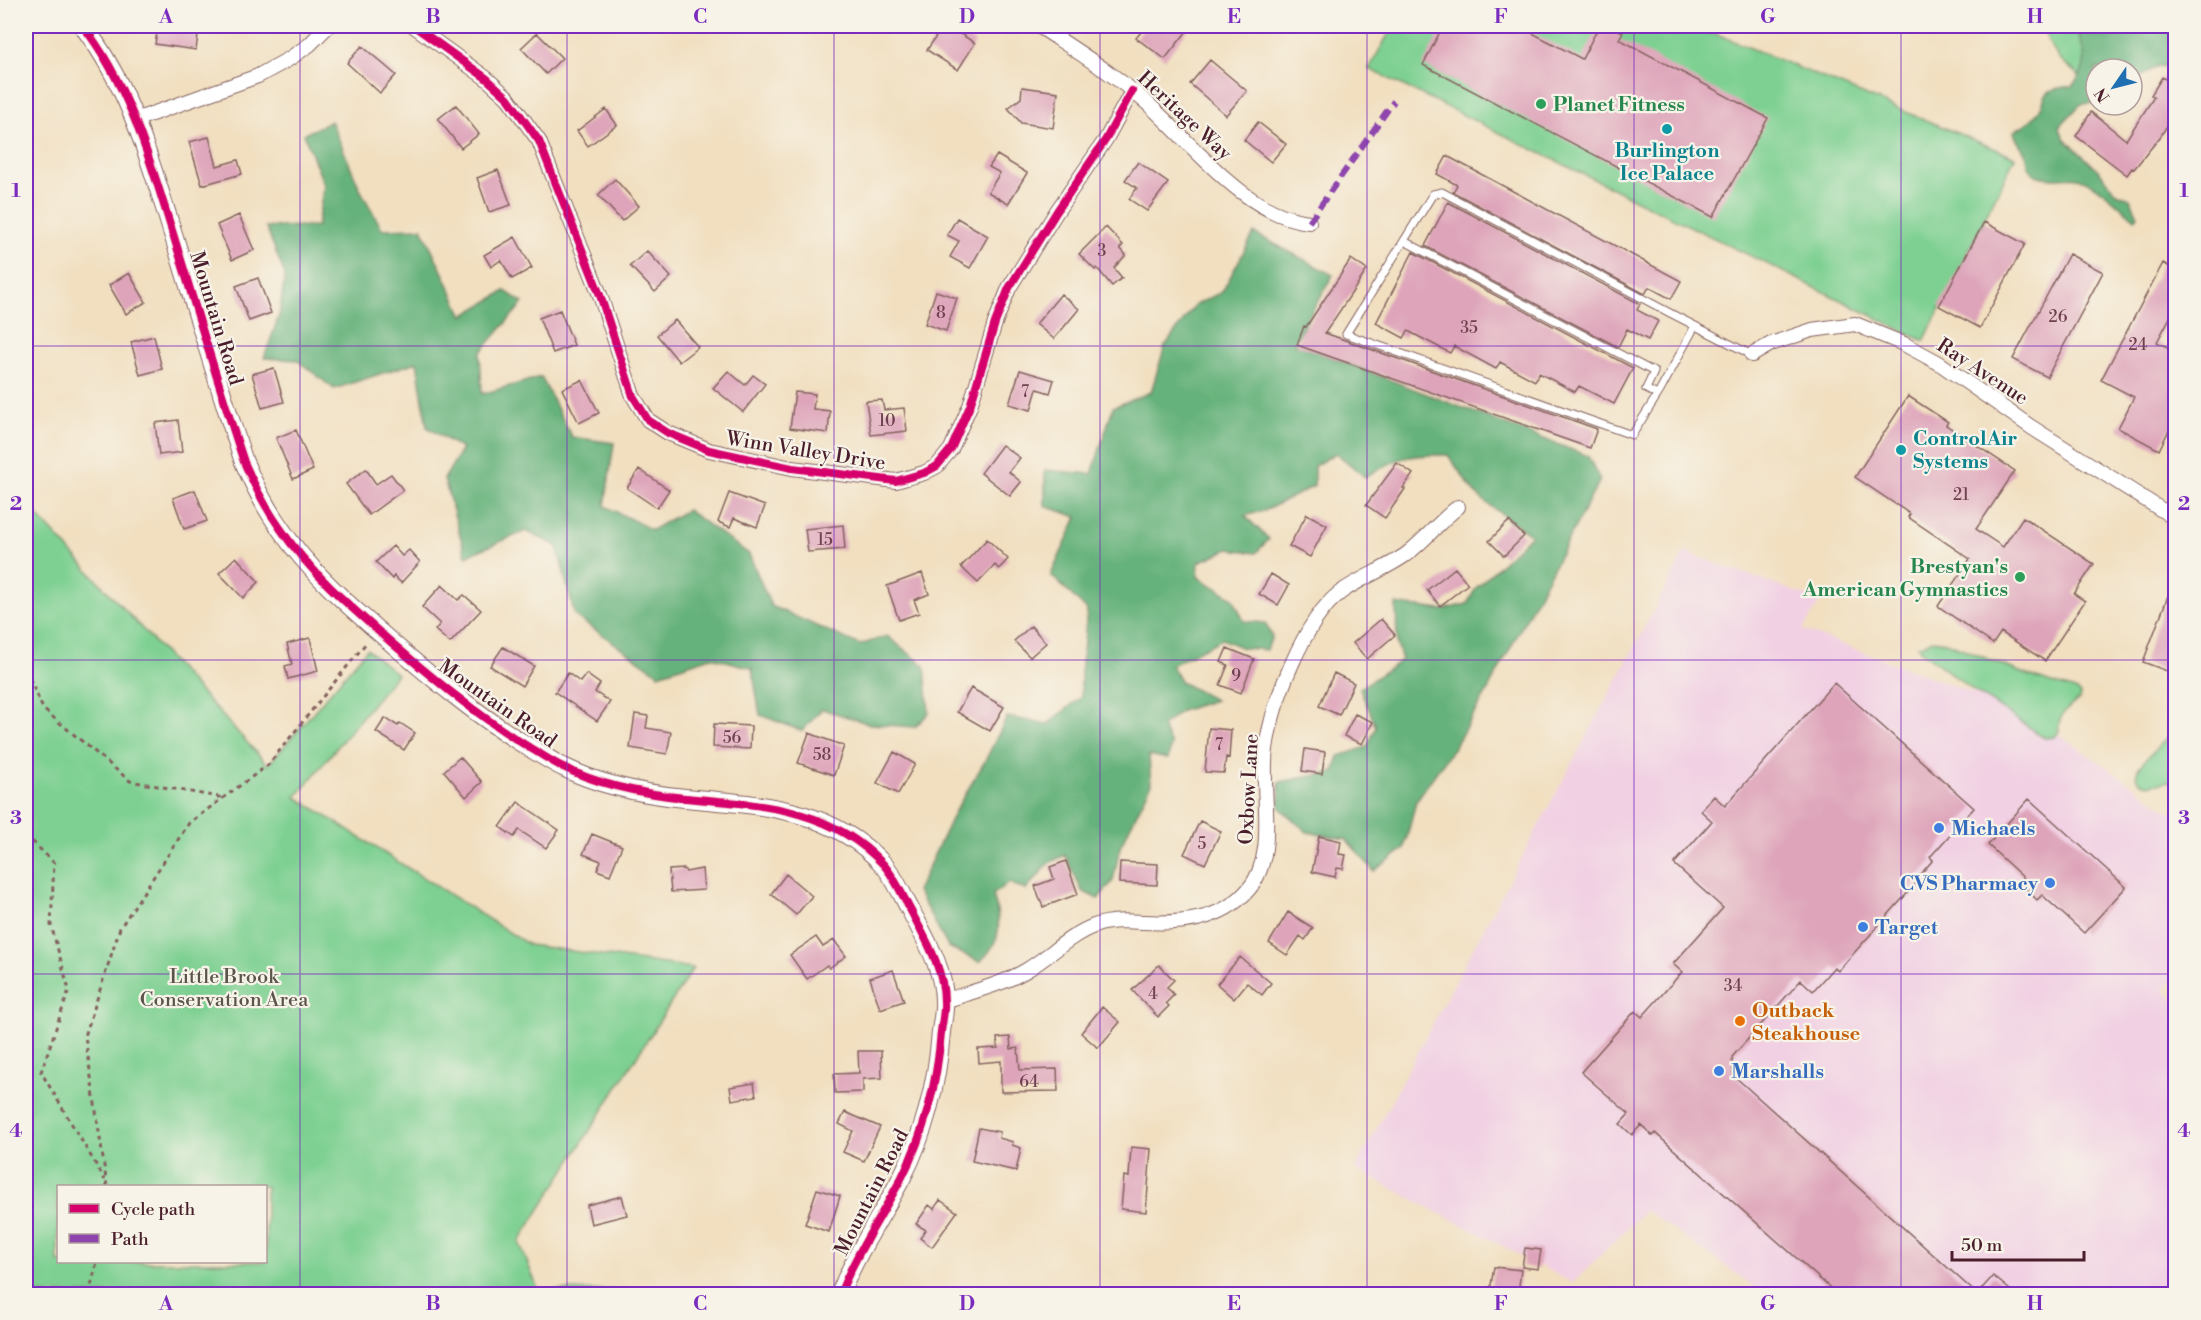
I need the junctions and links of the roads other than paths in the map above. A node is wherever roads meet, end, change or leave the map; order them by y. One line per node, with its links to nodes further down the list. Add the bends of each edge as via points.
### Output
1 (83, 26): 6 (street, Mountain Road, via 114,72)
2 (328, 26): 6 (street, via 295,55 258,76)
3 (414, 26): 5 (street, Winn Valley Drive, via 501,91 539,141 600,295 633,396 648,420 709,450 792,468 896,481 924,474 951,449 970,406 1009,288 1106,139)
4 (1039, 26): 5 (street, Heritage Way)
5 (1132, 91): 7 (street, Heritage Way, via 1231,184 1295,221)
6 (135, 120): 14 (street, Mountain Road, via 244,462 281,531 338,596 425,672 500,729 563,768 648,794 771,807 828,823 884,865 941,974)
7 (1309, 222)
8 (1404, 241): 9 (lane, via 1433,195 1442,192); 11 (lane, via 1654,372 1646,389); 11 (lane, via 1346,334 1632,435)
9 (1695, 326): 10 (lane); 11 (lane)
10 (1752, 355): 13 (street, Ray Avenue, via 1812,330 1855,324 1939,363)
11 (1657, 395)
12 (1458, 507): 14 (street, Oxbow Lane, via 1406,555 1340,593 1318,617 1294,658 1270,728 1265,767 1264,852 1258,874 1247,891 1222,909 1179,924 1120,921 1094,926 1025,971)
13 (2175, 519)
14 (944, 1001): 15 (street, Mountain Road, via 927,1116 903,1174)
15 (840, 1294)

